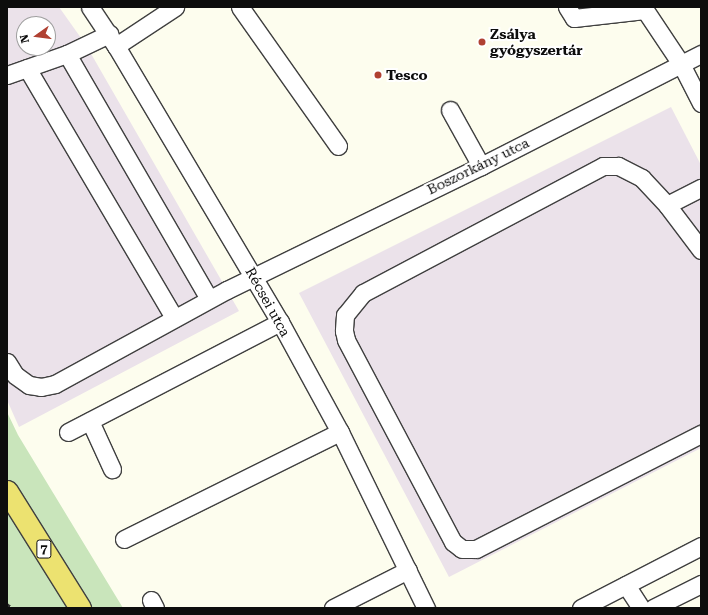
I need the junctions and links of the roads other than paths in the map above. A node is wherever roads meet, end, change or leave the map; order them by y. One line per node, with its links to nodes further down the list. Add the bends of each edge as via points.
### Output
1 (90, 7): 6 (street, Récsei utca)
2 (176, 7): 6 (street)
3 (240, 7): 14 (street)
4 (567, 7): 5 (street, via 574,18)
5 (644, 8): 9 (street)
6 (112, 40): 7 (street); 19 (street, Récsei utca)
7 (67, 54): 10 (street); 20 (street)
8 (701, 54): 9 (street, Boszorkány utca)
9 (681, 64): 12 (street); 15 (street, Boszorkány utca)
10 (27, 68): 11 (street); 21 (street)
11 (7, 75)
12 (701, 103)
13 (450, 110): 15 (street)
14 (338, 146)
15 (481, 166): 19 (street, Boszorkány utca)
16 (701, 188): 17 (street)
17 (667, 205): 18 (street); 27 (street, via 635,173 618,166 603,166 363,293 345,315 344,331 346,340 453,542 462,550 476,549)
18 (701, 250)
19 (254, 276): 20 (street, Boszorkány utca); 22 (street, Récsei utca)
20 (209, 299): 21 (street, Boszorkány utca)
21 (174, 318): 23 (street, Boszorkány utca, via 49,386 34,386 22,382)
22 (280, 322): 24 (street); 26 (street, Récsei utca)
23 (7, 362)
24 (90, 421): 25 (street); 28 (street)
25 (68, 432)
26 (340, 432): 30 (street); 32 (street, Récsei utca)
27 (701, 434)
28 (112, 469)
29 (7, 491): 35 (main road, 7)
30 (124, 538)
31 (700, 547): 33 (street)
32 (408, 570): 36 (street); 37 (street, Récsei utca)
33 (626, 584): 38 (street); 39 (street)
34 (701, 584): 40 (street)
35 (80, 608)
36 (334, 608)
37 (426, 608)
38 (581, 608)
39 (641, 608)
40 (652, 608)

